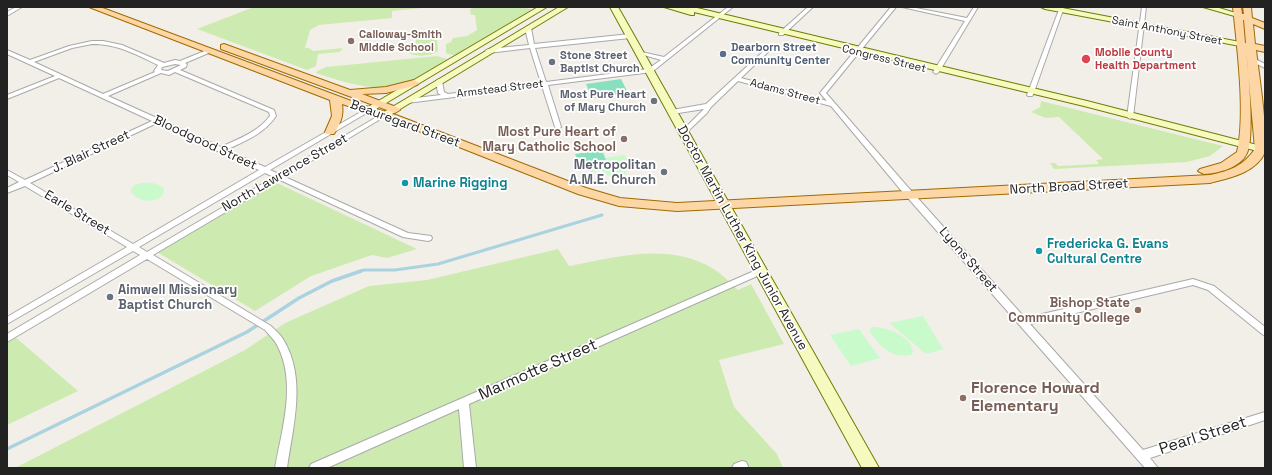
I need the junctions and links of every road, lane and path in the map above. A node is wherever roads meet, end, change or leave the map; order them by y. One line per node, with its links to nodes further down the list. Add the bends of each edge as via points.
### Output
1 (20, 7): 21 (street)
2 (94, 7): 19 (main road, Beauregard Street)
3 (543, 7): 55 (street, North Lawrence Street)
4 (564, 7): 27 (street, North Lawrence Street)
5 (614, 7): 30 (street, Doctor Martin Luther King Junior Avenue)
6 (668, 7): 22 (street, Congress Street)
7 (684, 7): 22 (street, Congress Street)
8 (731, 7): 22 (street)
9 (811, 7): 29 (street)
10 (894, 7): 37 (street)
11 (904, 7): 24 (street)
12 (976, 7): 24 (street)
13 (1045, 7): 18 (street, Saint Anthony Street)
14 (1144, 7): 25 (street)
15 (1207, 7): 20 (street)
16 (1220, 7): 20 (street)
17 (1247, 7): 23 (main road)
18 (1061, 9): 25 (street, Saint Anthony Street); 57 (street)
19 (115, 10): 28 (main road, Beauregard Street); 34 (main road, Beauregard Street)
20 (1237, 11): 23 (main road); 31 (main road)
21 (7, 14)
22 (718, 17): 29 (street, Congress Street); 40 (street)
23 (1248, 19): 26 (main road); 31 (main road)
24 (968, 20): 47 (street)
25 (1142, 26): 31 (street, Saint Anthony Street); 69 (street)
26 (1265, 26)
27 (528, 28): 32 (street); 35 (street, North Lawrence Street)
28 (178, 30): 41 (main road, via 180,35 220,50); 56 (main road, Beauregard Street)
29 (783, 33): 37 (street, Congress Street)
30 (630, 36): 32 (street); 39 (street, Doctor Martin Luther King Junior Avenue)
31 (1245, 46): 33 (main road, Saint Anthony Street); 42 (main road); 74 (main road)
32 (534, 47): 35 (street); 54 (street)
33 (1265, 49)
34 (209, 51): 41 (main road, Beauregard Street); 44 (street)
35 (488, 51): 53 (street, North Lawrence Street)
36 (766, 51): 52 (street)
37 (857, 51): 47 (street, Congress Street); 64 (street, Lyons Street, via 823,93)
38 (7, 52): 43 (street, Bloodgood Street)
39 (639, 52): 40 (street); 49 (street, Doctor Martin Luther King Junior Avenue)
40 (665, 59): 49 (street)
41 (235, 60): 61 (main road, Beauregard Street)
42 (1253, 60): 46 (street); 76 (main road)
43 (30, 62): 45 (street, via 78,45 104,43 114,44); 51 (street, Bloodgood Street)
44 (182, 62): 45 (street); 48 (street, via 183,67)
45 (163, 65): 50 (street, via 157,68)
46 (1265, 66)
47 (937, 70): 57 (street, Congress Street)
48 (178, 71): 50 (street); 75 (street, via 272,110 270,122)
49 (650, 71): 54 (street, Armstead Street); 68 (street, Doctor Martin Luther King Junior Avenue)
50 (158, 73): 59 (street)
51 (60, 76): 59 (street, Bloodgood Street); 60 (street)
52 (737, 79): 64 (street, Adams Street); 65 (street)
53 (439, 81): 58 (street, Armstead Street, via 442,93); 62 (street, North Lawrence Street)
54 (544, 83): 58 (street, Armstead Street); 71 (street)
55 (414, 84): 56 (main road, via 386,90); 63 (street, North Lawrence Street)
56 (348, 92): 63 (main road, Beauregard Street)
57 (1031, 93): 69 (street, Congress Street)
58 (446, 95): 62 (street, Armstead Street)
59 (103, 96): 70 (street, Bloodgood Street)
60 (7, 97)
61 (335, 98): 66 (main road, Beauregard Street); 72 (main road, via 339,114)
62 (407, 101): 67 (street, North Lawrence Street)
63 (379, 104): 66 (street, North Lawrence Street); 67 (main road, Beauregard Street)
64 (833, 105): 82 (street, Lyons Street)
65 (708, 106): 68 (street); 73 (street)
66 (368, 110): 67 (main road, Beauregard Street); 72 (street, North Lawrence Street)
67 (388, 112): 79 (street, North Lawrence Street); 83 (main road, Beauregard Street, via 582,191 619,202 657,206)
68 (672, 112): 73 (street, Doctor Martin Luther King Junior Avenue)
69 (1130, 117): 74 (street, Congress Street)
70 (157, 121): 75 (street, Bloodgood Street); 80 (street, J. Blair Street)
71 (558, 127)
72 (330, 132): 77 (street, North Lawrence Street)
73 (684, 132): 83 (street, Doctor Martin Luther King Junior Avenue)
74 (1244, 145): 76 (street, Congress Street); 82 (main road, North Broad Street, via 1243,152 1238,158 1209,170)
75 (222, 150): 77 (street, Bloodgood Street)
76 (1263, 150): 82 (main road, North Broad Street, via 1243,170 1210,179)
77 (265, 170): 79 (street, Bloodgood Street); 85 (street, North Lawrence Street)
78 (7, 172): 80 (street, Earle Street)
79 (279, 177): 84 (street, Bloodgood Street, via 406,235); 86 (street, North Lawrence Street)
80 (25, 182): 81 (street, J. Blair Street); 85 (street, Earle Street)
81 (7, 191)
82 (906, 191): 83 (main road, North Broad Street); 89 (street, Lyons Street)
83 (721, 201): 87 (street, Doctor Martin Luther King Junior Avenue)
84 (428, 238)
85 (133, 247): 86 (street, Earle Street); 88 (street, North Lawrence Street)
86 (146, 254): 91 (street, North Lawrence Street); 95 (street, Earle Street, via 255,319 280,341 288,360 292,394)
87 (761, 272): 92 (street, Marmotte Street); 98 (street, Doctor Martin Luther King Junior Avenue)
88 (7, 321)
89 (1022, 322): 90 (street, via 1193,282 1211,288); 94 (street, Lyons Street)
90 (1265, 332)
91 (7, 338)
92 (464, 402): 96 (street, Marmotte Street); 97 (street)
93 (1265, 416): 94 (street, Pearl Street)
94 (1141, 456): 99 (street, Lyons Street)
95 (281, 468)
96 (315, 468)
97 (470, 468)
98 (871, 468)
99 (1152, 468)

